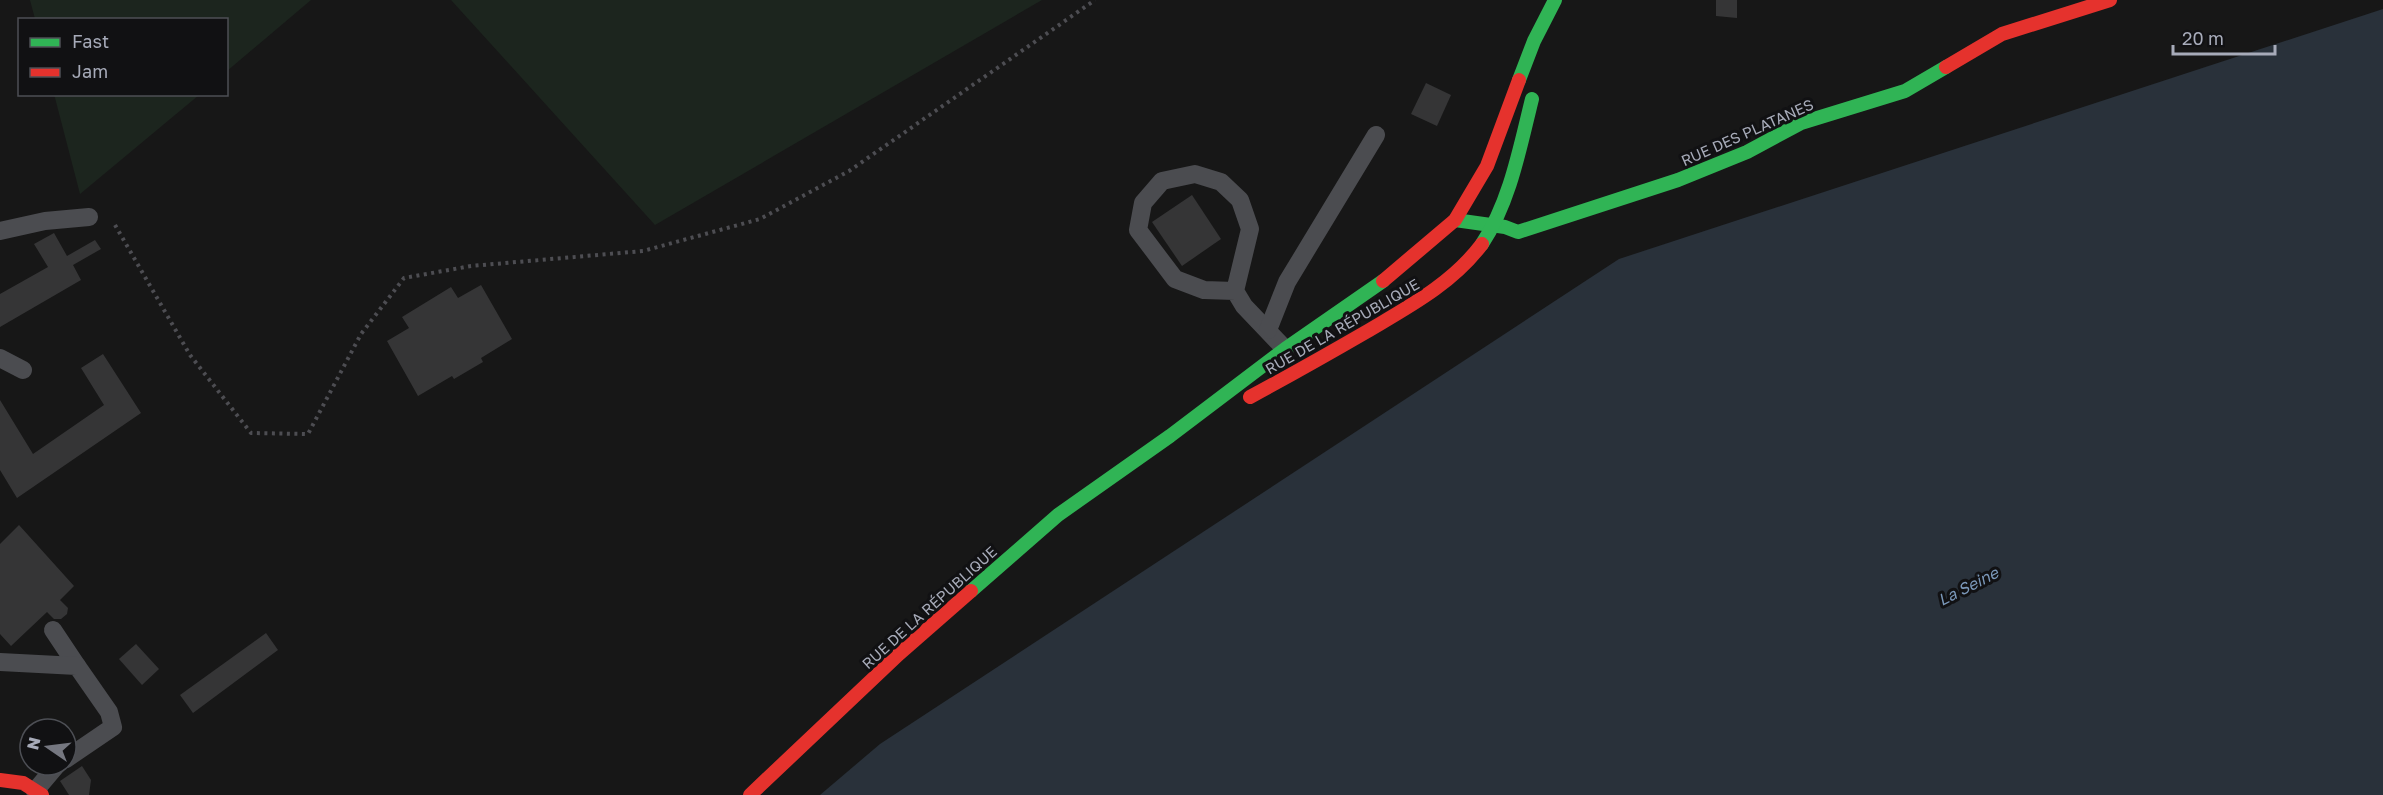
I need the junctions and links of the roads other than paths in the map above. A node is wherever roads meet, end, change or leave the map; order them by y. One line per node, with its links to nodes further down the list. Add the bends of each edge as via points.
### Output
1 (1556, 0): 3 (main road, RUE DE LA RÉPUBLIQUE); 7 (main road, RUE DE LA RÉPUBLIQUE, via 1534,41 1487,166)
2 (2110, 0): 8 (main road, RUE DES PLATANES, via 2002,34 1905,91 1801,123 1747,152 1678,180 1518,232)
3 (1544, 54)
4 (1536, 86): 8 (main road, RUE DE LA RÉPUBLIQUE, via 1509,184)
5 (1377, 135): 11 (lane, via 1287,282)
6 (89, 217): 9 (lane)
7 (1455, 220): 8 (main road, RUE DES PLATANES); 12 (main road, RUE DE LA RÉPUBLIQUE, via 1396,272)
8 (1491, 225): 15 (main road, RUE DE LA RÉPUBLIQUE, via 1474,255 1429,295 1290,376)
9 (0, 231)
10 (1235, 291): 10 (lane, via 1250,229 1240,200 1221,182 1195,174 1162,181 1143,202 1138,230 1175,279 1204,290); 11 (lane)
11 (1268, 330): 12 (lane)
12 (1285, 349): 15 (main road, RUE DE LA RÉPUBLIQUE)
13 (0, 358): 14 (lane)
14 (23, 370)
15 (1170, 436): 23 (main road, RUE DE LA RÉPUBLIQUE, via 1058,515 899,654)
16 (53, 630): 18 (lane)
17 (0, 662): 18 (lane)
18 (77, 666): 19 (lane, via 109,712 113,727)
19 (78, 751)
20 (49, 777): 22 (lane)
21 (0, 780): 22 (main road, via 23,783)
22 (38, 793)
23 (750, 795)

